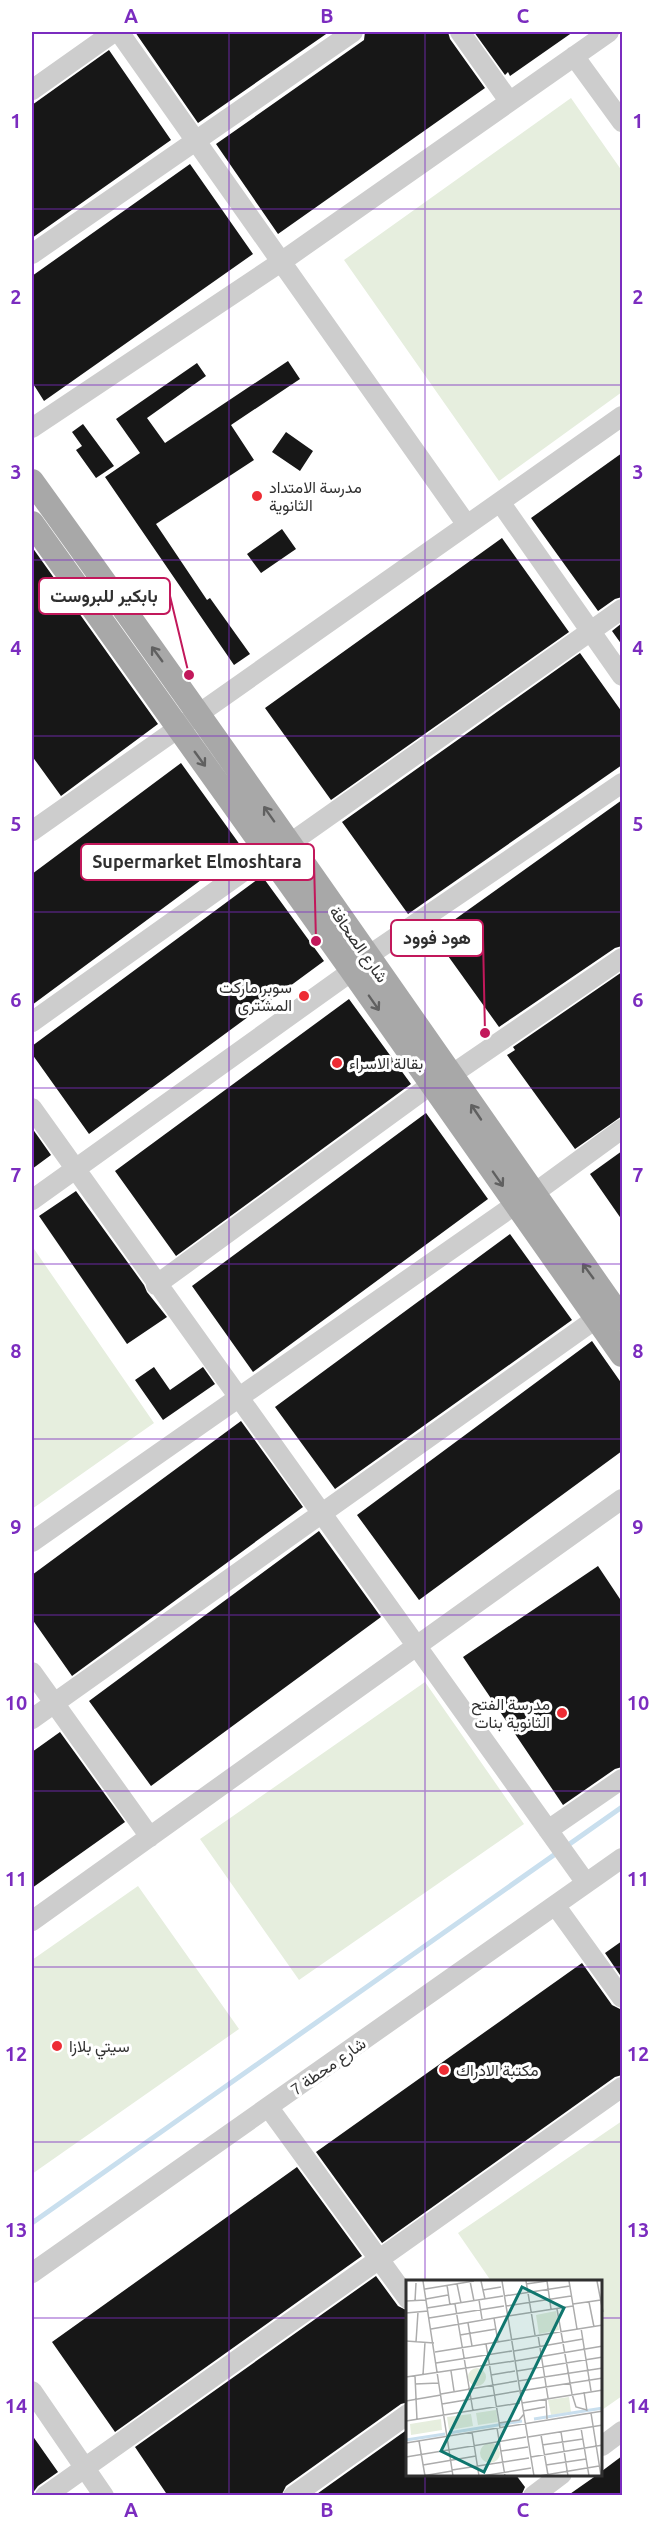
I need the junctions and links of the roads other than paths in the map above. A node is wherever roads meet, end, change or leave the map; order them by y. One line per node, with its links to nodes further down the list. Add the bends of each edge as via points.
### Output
1 (114, 32): 7 (street)
2 (119, 32): 10 (street)
3 (353, 32): 10 (street)
4 (460, 32): 8 (street)
5 (609, 32): 6 (street)
6 (574, 56): 8 (street); 9 (street)
7 (32, 90)
8 (509, 101): 12 (street)
9 (622, 122)
10 (195, 141): 11 (street); 12 (street)
11 (32, 254)
12 (281, 262): 14 (street); 18 (street)
13 (622, 416): 16 (street)
14 (32, 428)
15 (32, 481): 22 (main road, شارع الصحافة, one-way to 15)
16 (500, 502): 18 (street); 20 (street)
17 (32, 523): 23 (main road, شارع الصحافة)
18 (467, 525): 22 (street)
19 (622, 609): 20 (street)
20 (591, 632): 21 (street); 26 (street)
21 (622, 676)
22 (199, 713): 23 (street); 26 (main road, شارع الصحافة, one-way to 22)
23 (179, 729): 25 (street); 26 (main road, شارع الصحافة, one-way to 26)
24 (622, 783): 28 (street)
25 (35, 821)
26 (278, 849): 28 (main road, شارع الصحافة); 29 (street)
27 (622, 958): 30 (street)
28 (360, 964): 30 (main road, شارع الصحافة); 33 (street)
29 (32, 1022)
30 (442, 1080): 34 (main road, شارع الصحافة); 36 (street)
31 (32, 1108): 33 (street)
32 (622, 1129): 34 (street)
33 (74, 1169): 35 (street); 36 (street)
34 (524, 1199): 37 (main road, شارع الصحافة); 39 (street)
35 (32, 1200)
36 (156, 1285): 39 (street)
37 (615, 1313): 38 (main road, شارع الصحافة); 41 (street)
38 (622, 1355)
39 (238, 1399): 41 (street); 42 (street)
40 (622, 1499): 43 (street)
41 (320, 1515): 43 (street); 45 (street)
42 (32, 1542)
43 (416, 1648): 48 (street); 49 (street)
44 (32, 1672): 45 (street)
45 (53, 1704): 46 (street); 49 (street)
46 (32, 1719)
47 (622, 1779): 48 (street)
48 (548, 1830): 51 (street)
49 (150, 1837): 53 (street)
50 (622, 1858): 51 (street, شارع محطة 7)
51 (586, 1883): 52 (street, شارع محطة 7)
52 (555, 1905): 54 (street); 56 (street, شارع محطة 7)
53 (32, 1921)
54 (622, 1998)
55 (622, 2087): 57 (street)
56 (268, 2108): 57 (street); 58 (street, شارع محطة 7)
57 (380, 2259): 59 (street); 64 (street)
58 (32, 2273)
59 (406, 2296)
60 (32, 2391): 64 (street)
61 (406, 2415): 69 (street)
62 (622, 2431): 63 (street)
63 (603, 2445)
64 (85, 2467): 67 (street); 68 (street)
65 (560, 2476): 66 (street)
66 (537, 2489)
67 (45, 2496)
68 (104, 2496)
69 (293, 2496)

